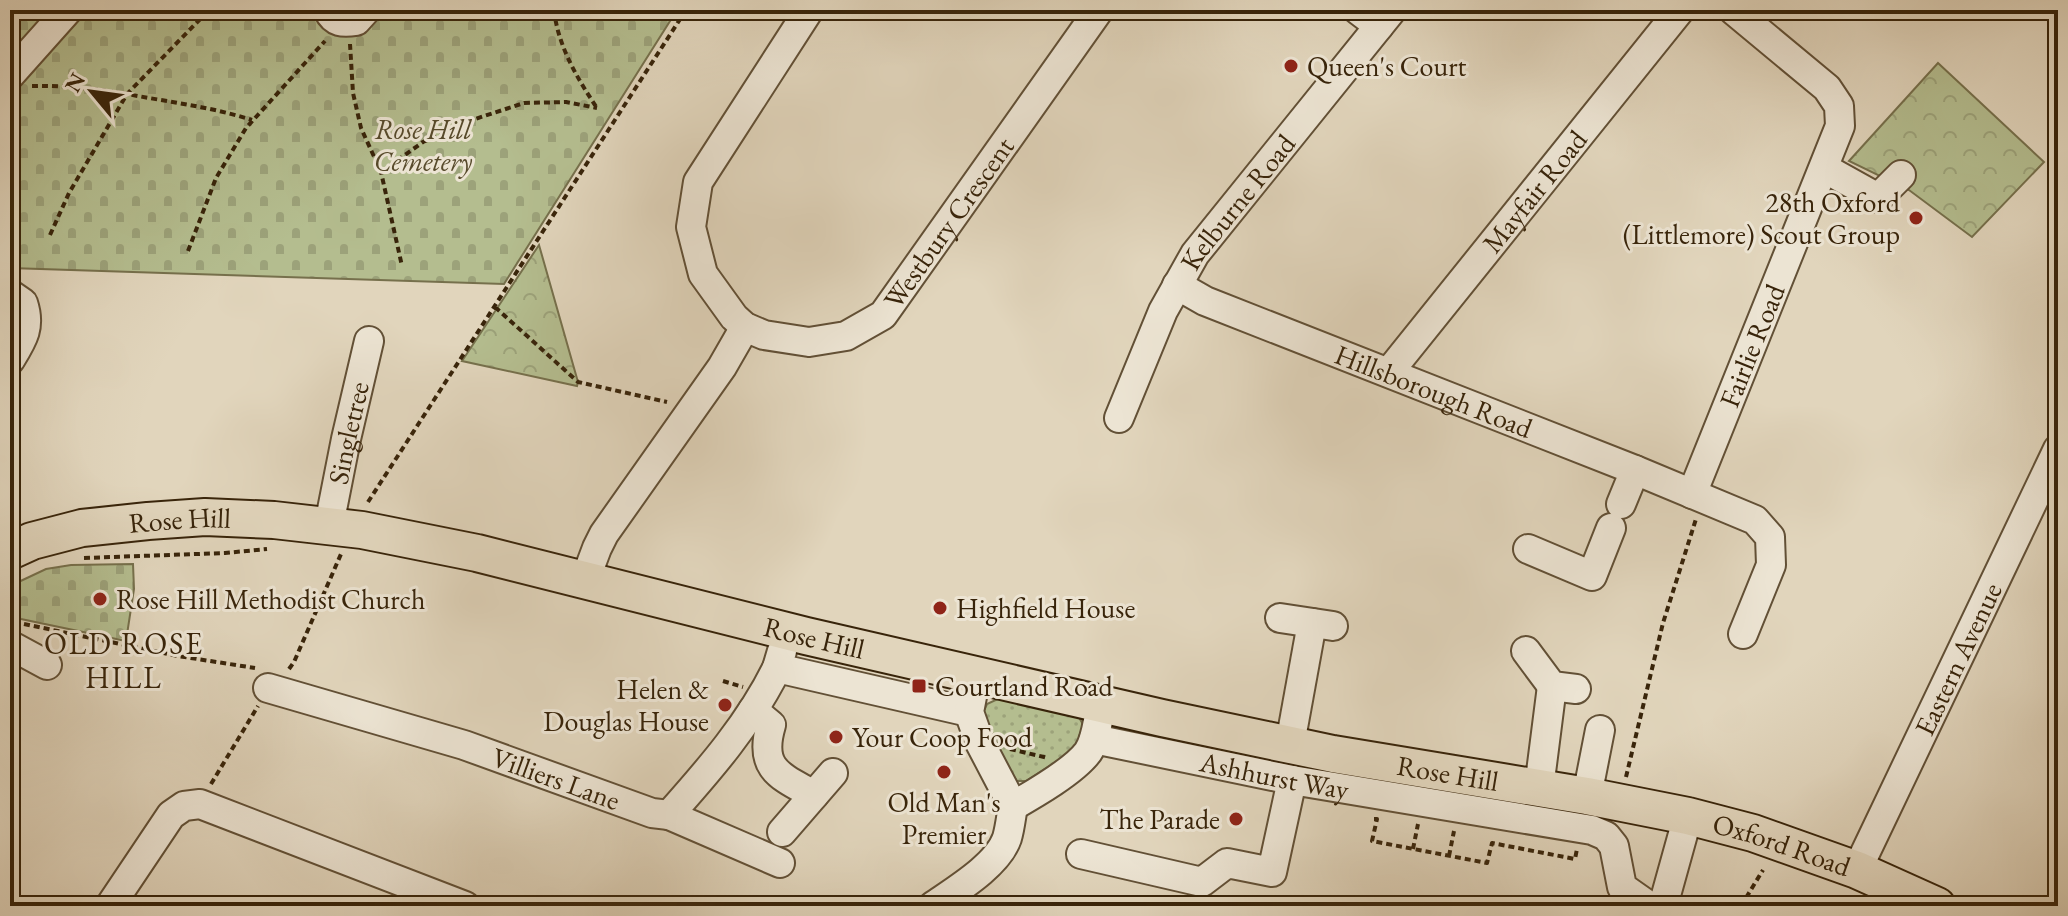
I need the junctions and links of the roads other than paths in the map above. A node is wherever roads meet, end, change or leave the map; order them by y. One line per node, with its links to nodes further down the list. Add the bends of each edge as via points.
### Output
1 (68, 10): 7 (street)
2 (809, 10): 12 (street, via 698,182 691,227 703,274)
3 (1099, 10): 12 (street, Westbury Crescent, via 883,315 846,336 809,342)
4 (1680, 10): 15 (street, Mayfair Road)
5 (1733, 10): 8 (street, Fairlie Road, via 1827,88 1839,106 1840,126)
6 (1376, 15): 10 (street, Kelburne Road)
7 (16, 80)
8 (1824, 168): 9 (street, via 1878,198); 19 (street, Fairlie Road)
9 (1901, 175)
10 (1177, 285): 15 (street, Hillsborough Road, via 1205,301); 16 (street, Kelburne Road)
11 (10, 294): 14 (street, via 23,303 27,316 23,339)
12 (745, 327): 23 (street, via 604,534)
13 (369, 341): 20 (street, Singletree, via 346,439)
14 (10, 360)
15 (1389, 372): 18 (street, Hillsborough Road)
16 (1119, 418)
17 (2058, 449): 49 (street, Eastern Avenue)
18 (1635, 470): 19 (street, Hillsborough Road); 21 (street, via 1592,576)
19 (1698, 496): 27 (street, Hillsborough Road, via 1755,520 1770,537 1771,565)
20 (336, 537): 22 (main road, Rose Hill, via 205,517 82,528); 23 (main road, Rose Hill, via 362,530)
21 (1528, 549)
22 (10, 551)
23 (585, 580): 25 (main road, Rose Hill)
24 (1280, 618): 37 (street, via 1322,625)
25 (787, 631): 30 (street); 31 (main road, Rose Hill)
26 (13, 634): 29 (street)
27 (1743, 634)
28 (1526, 651): 40 (street, via 1564,687)
29 (47, 665)
30 (777, 668): 33 (street); 34 (street)
31 (976, 676): 34 (street); 35 (main road, Rose Hill)
32 (264, 679): 44 (street, Villiers Lane)
33 (753, 710): 42 (street, via 771,725 767,748 775,772); 44 (street)
34 (969, 712): 43 (street)
35 (1098, 722): 37 (main road, Rose Hill); 39 (street, Ashhurst Way); 43 (street, via 1088,752)
36 (1600, 730): 41 (street)
37 (1290, 744): 40 (main road, Rose Hill)
38 (833, 773): 42 (street)
39 (1292, 780): 47 (street, via 1272,872 1227,863 1202,882); 53 (street, Ashhurst Way, via 1592,830 1614,846 1622,887)
40 (1539, 788): 41 (main road, Rose Hill)
41 (1610, 794): 45 (main road, Oxford Road)
42 (814, 795): 46 (street)
43 (1013, 806): 52 (street, via 998,855)
44 (669, 815): 48 (street, Villiers Lane)
45 (1688, 816): 49 (main road, Oxford Road); 54 (street)
46 (782, 832)
47 (1081, 854)
48 (780, 863)
49 (1857, 870): 55 (main road, Oxford Road)
50 (110, 906): 51 (street, via 171,815 200,804)
51 (465, 906)
52 (933, 906)
53 (1649, 906)
54 (1663, 906)
55 (1937, 906)

